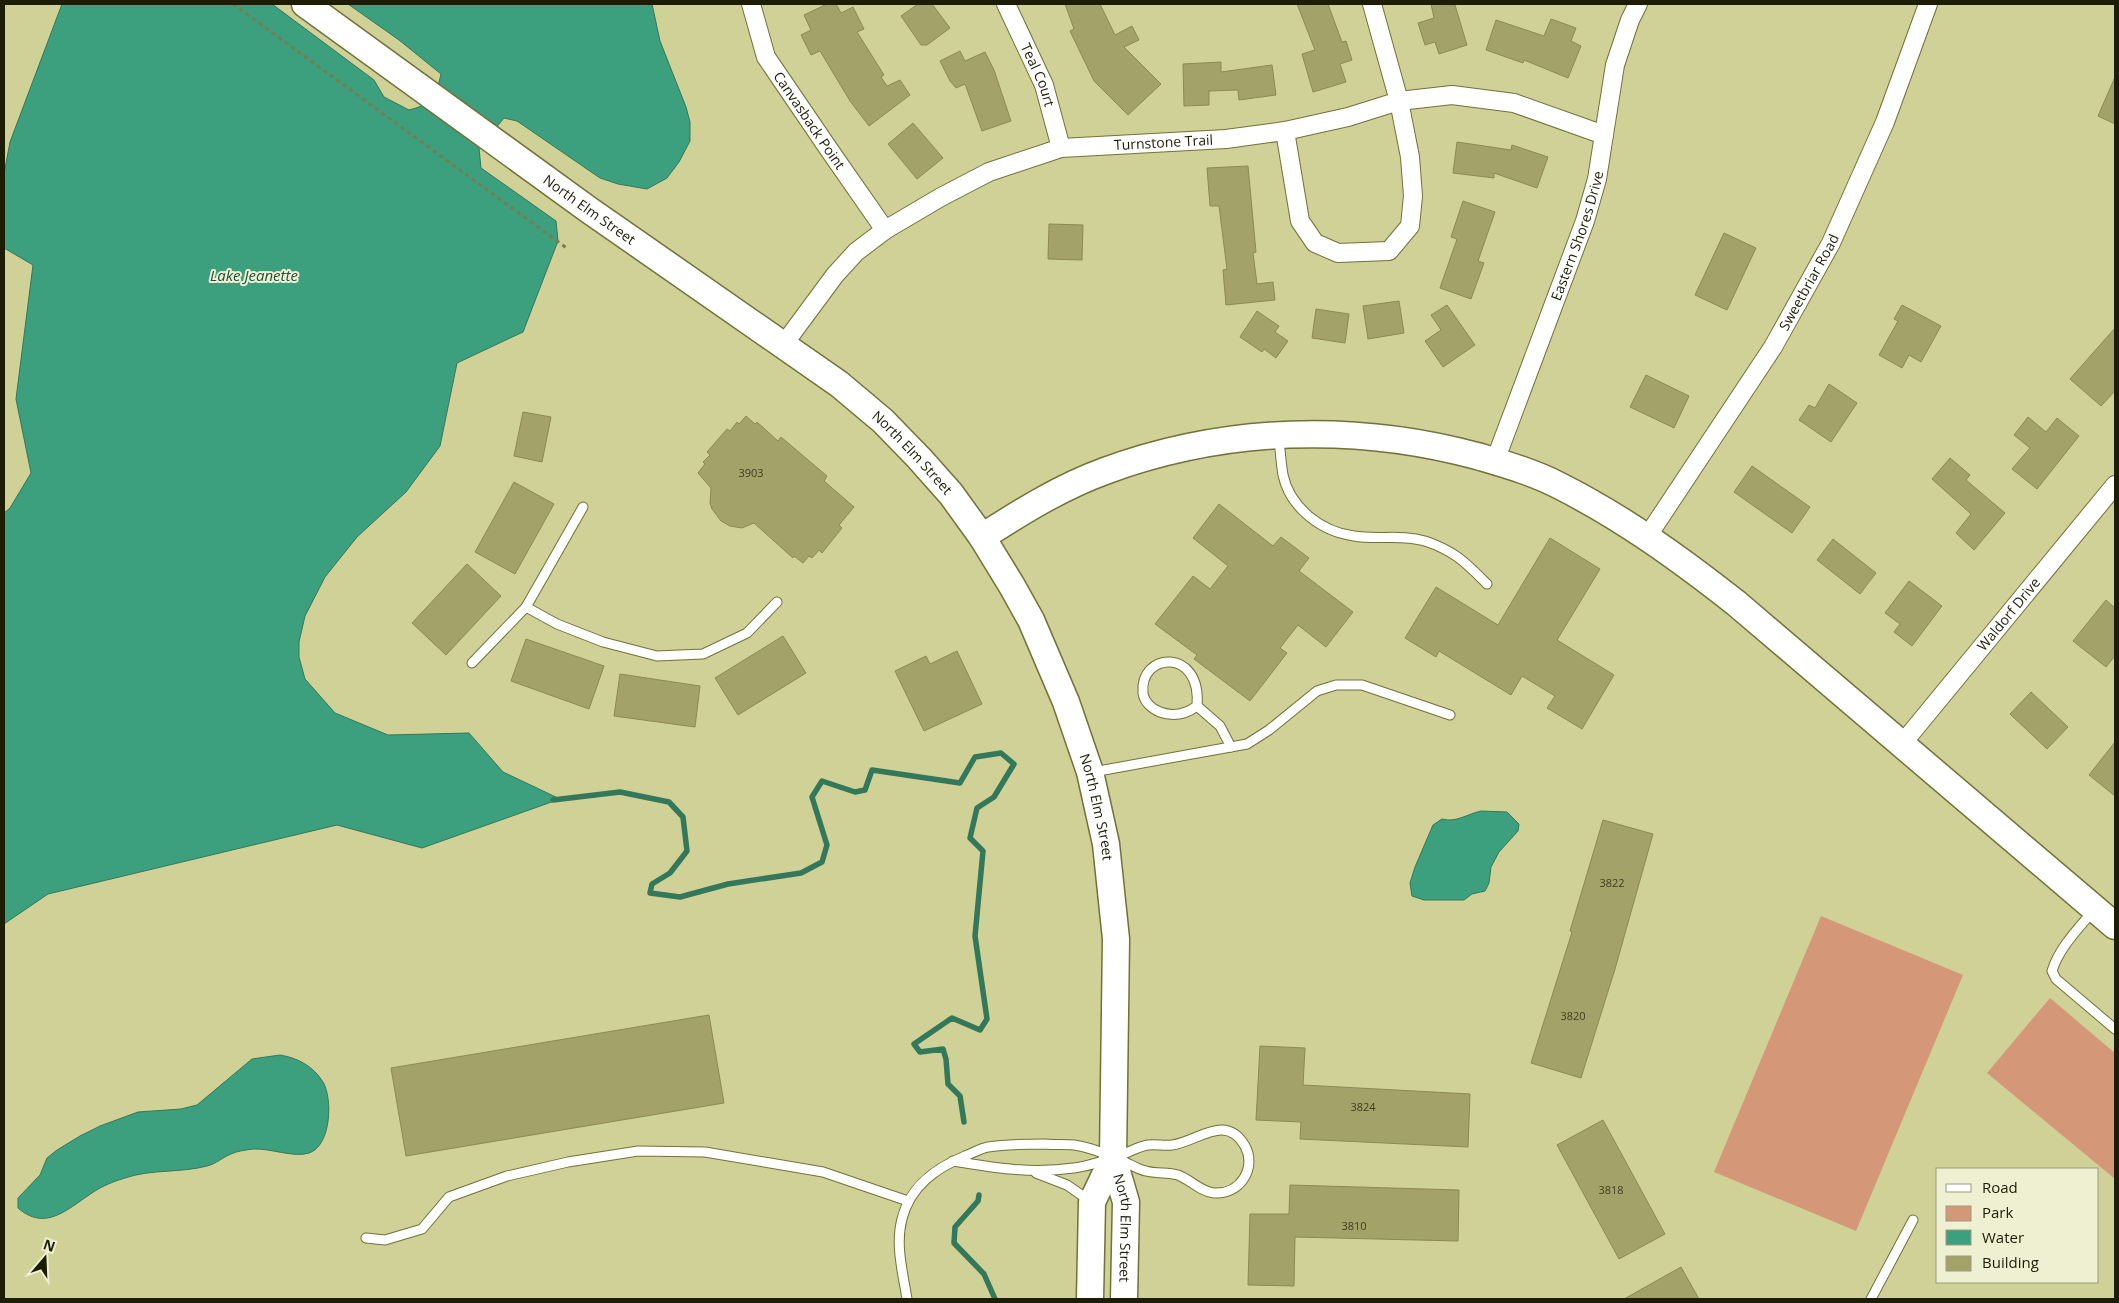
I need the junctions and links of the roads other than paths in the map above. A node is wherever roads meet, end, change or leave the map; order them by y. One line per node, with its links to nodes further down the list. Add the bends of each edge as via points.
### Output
1 (305, 4): 12 (main road, North Elm Street, via 589,210)
2 (751, 4): 11 (street, Canvasback Point, via 766,57)
3 (1006, 4): 10 (street, Teal Court, via 1044,85)
4 (1372, 4): 7 (street)
5 (1638, 4): 9 (street, Eastern Shores Drive, via 1615,65)
6 (1928, 4): 18 (street, Sweetbriar Road, via 1885,122 1831,243 1773,346)
7 (1399, 101): 8 (street, Turnstone Trail, via 1348,117); 8 (street, via 1410,157 1413,196 1410,226 1389,251 1338,253 1314,242 1300,221); 9 (street, Turnstone Trail, via 1452,95 1514,103)
8 (1284, 131): 10 (street, Turnstone Trail, via 1226,139)
9 (1604, 135): 14 (street, Eastern Shores Drive, via 1597,179 1585,221)
10 (1061, 148): 11 (street, Turnstone Trail, via 989,172)
11 (885, 230): 12 (street, Turnstone Trail, via 856,252 835,275)
12 (784, 344): 17 (main road, North Elm Street, via 883,421 951,494)
13 (1278, 435): 14 (main road, via 1347,435 1402,440); 17 (main road, via 1206,444 1105,471 1030,506); 19 (lane, via 1284,477 1295,502 1319,525 1353,536 1392,536 1424,541 1459,556)
14 (1495, 461): 18 (main road, via 1557,484)
15 (2115, 485): 25 (street, Waldorf Drive)
16 (583, 507): 21 (lane)
17 (982, 537): 27 (main road, North Elm Street, via 1012,586 1050,662)
18 (1647, 537): 25 (main road, via 1736,603)
19 (1487, 584)
20 (778, 602): 21 (lane, via 747,633 703,654 657,656 603,642 556,624)
21 (526, 607): 22 (lane)
22 (472, 663)
23 (1197, 706): 23 (lane, via 1181,714 1166,715 1156,711 1144,696 1143,686 1151,669 1168,661 1189,670 1197,690); 26 (lane, via 1220,726)
24 (1450, 716): 26 (lane, via 1362,686 1336,685 1317,691 1247,744)
25 (1902, 744): 28 (main road)
26 (1231, 747): 27 (lane)
27 (1090, 772): 31 (main road, North Elm Street, via 1106,844 1116,938)
28 (2095, 909): 29 (main road); 30 (lane, via 2069,941 2052,971 2056,979)
29 (2115, 926)
30 (2115, 1029)
31 (1114, 1158): 31 (lane, via 1146,1171 1180,1176 1213,1193 1236,1187 1247,1174 1249,1166 1243,1142 1222,1130 1205,1132 1186,1142 1147,1145); 32 (lane, via 1074,1145 1016,1144 986,1147); 33 (lane, via 1074,1168); 35 (main road, North Elm Street); 40 (main road, North Elm Street, via 1126,1202)
32 (953, 1161): 33 (lane); 34 (lane, via 920,1184)
33 (1033, 1172): 35 (lane, via 1067,1184)
34 (908, 1201): 37 (lane, via 823,1172 705,1152 638,1151 507,1176 449,1197 422,1229 385,1240); 38 (lane, via 901,1220 899,1240)
35 (1092, 1202): 39 (main road, North Elm Street)
36 (1913, 1220): 41 (lane)
37 (366, 1238)
38 (907, 1299)
39 (1090, 1299)
40 (1124, 1299)
41 (1871, 1299)

